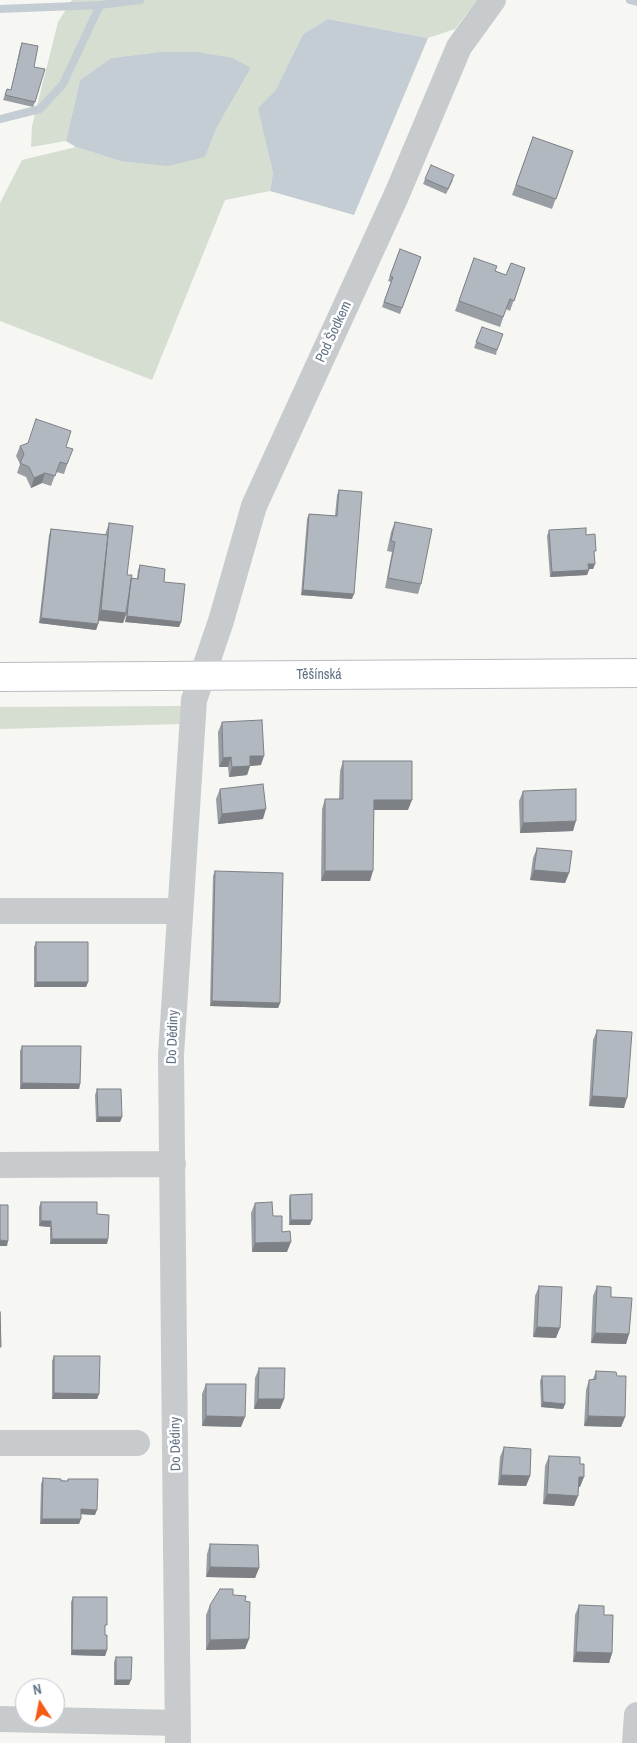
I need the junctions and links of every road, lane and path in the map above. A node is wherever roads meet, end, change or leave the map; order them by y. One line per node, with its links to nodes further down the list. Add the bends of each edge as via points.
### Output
1 (493, 0): 3 (street, Pod Šodkem, via 460,47 398,194 254,506)
2 (637, 674): 3 (main road, Těšínská)
3 (202, 676): 4 (main road, Těšínská); 6 (street, Do Dědiny, via 192,716)
4 (0, 677)
5 (0, 911): 6 (street)
6 (180, 911): 7 (street, Do Dědiny, via 172,1055)
7 (173, 1164): 8 (street); 13 (street, Do Dědiny)
8 (0, 1165)
9 (0, 1443): 10 (street)
10 (137, 1443)
11 (637, 1715): 14 (street)
12 (0, 1719): 13 (street, Do Dědiny)
13 (178, 1733)
14 (635, 1743)

